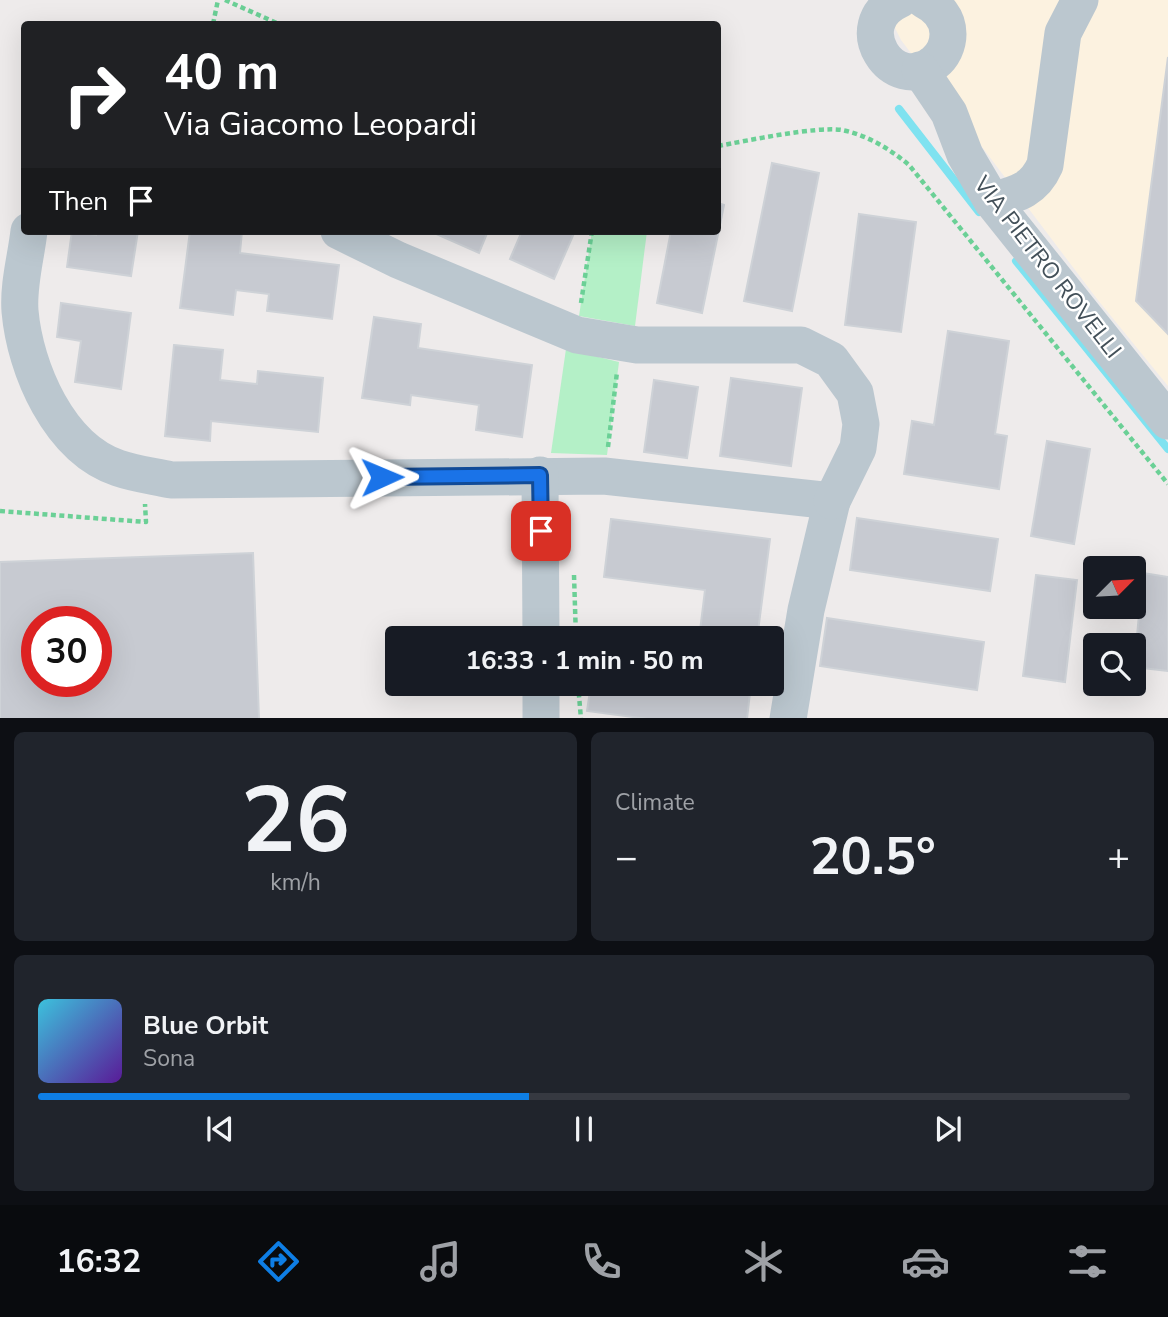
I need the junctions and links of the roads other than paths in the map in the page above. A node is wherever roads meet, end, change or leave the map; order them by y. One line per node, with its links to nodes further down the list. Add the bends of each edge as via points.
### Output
1 (1080, 0): 5 (street, via 1063,33 1045,165 1037,181)
2 (886, 4): 4 (street, via 875,32 880,54 898,68)
3 (943, 4): 4 (street, via 946,47 940,58)
4 (920, 70): 5 (street, VIA PIETRO ROVELLI, via 949,113 965,155)
5 (992, 201): 8 (street, VIA PIETRO ROVELLI)
6 (29, 235): 9 (street, via 20,310 36,384 51,409 89,450 116,467 171,480)
7 (348, 235): 10 (street, via 577,335 638,345 801,345 831,360 855,393 861,424 858,448)
8 (1168, 421)
9 (540, 475): 10 (street, via 657,480); 11 (street)
10 (832, 501): 14 (street, via 806,610)
11 (541, 626)
12 (541, 696): 13 (street)
13 (541, 718)
14 (788, 718)

